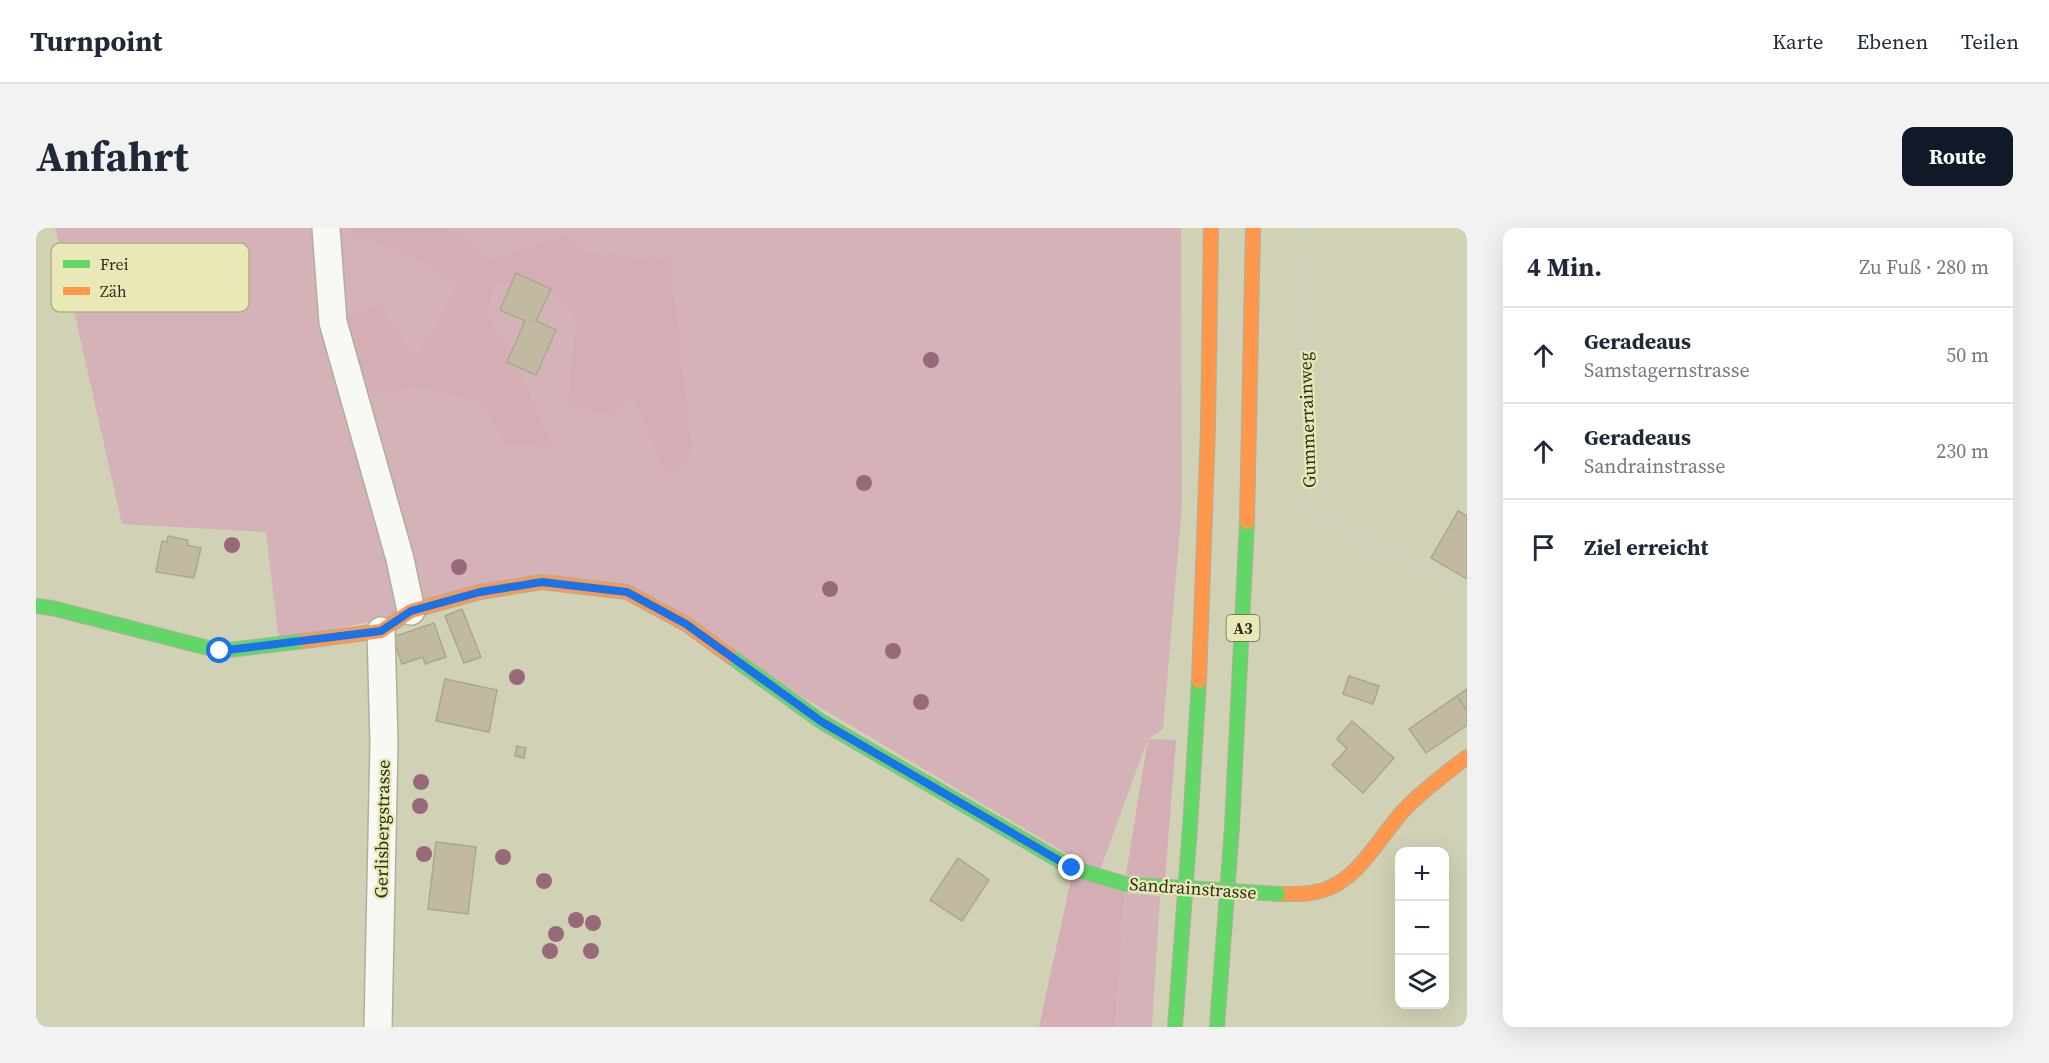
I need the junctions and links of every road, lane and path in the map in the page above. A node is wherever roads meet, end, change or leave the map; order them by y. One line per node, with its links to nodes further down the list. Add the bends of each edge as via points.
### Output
1 (326, 228): 7 (street, via 333,322)
2 (1211, 228): 11 (main road, A3, via 1200,661)
3 (1253, 228): 12 (main road, A3, via 1242,656)
4 (1301, 228): 5 (path, Gummerrainweg, via 1310,509 1387,553)
5 (1467, 587)
6 (36, 606): 8 (main road, via 220,651)
7 (411, 611): 8 (main road, Sandrainstrasse); 9 (main road, Sandrainstrasse, bridge, via 480,592 542,582 627,592 686,624 822,722 1072,868 1125,884 1278,894 1328,888 1363,860 1406,809)
8 (381, 631): 10 (street, Gerlisbergstrasse, via 384,743)
9 (1467, 757)
10 (378, 1027)
11 (1175, 1027)
12 (1217, 1027)

